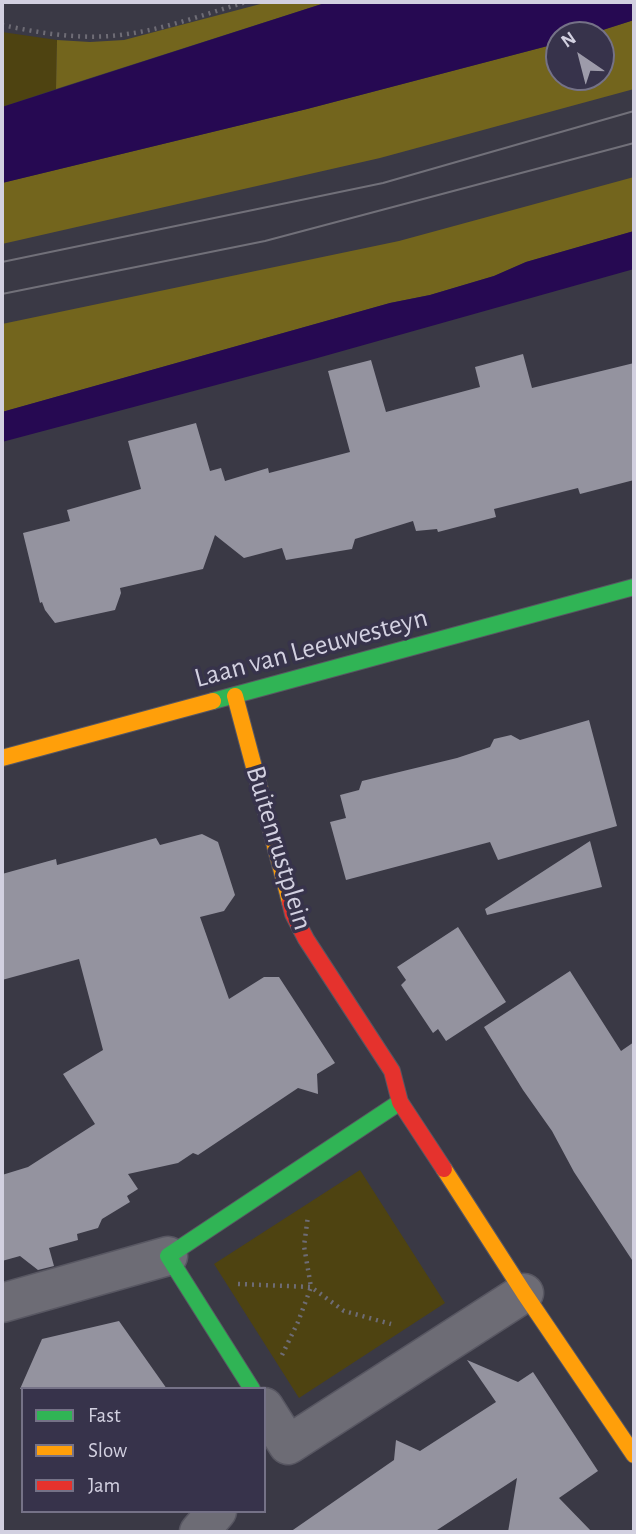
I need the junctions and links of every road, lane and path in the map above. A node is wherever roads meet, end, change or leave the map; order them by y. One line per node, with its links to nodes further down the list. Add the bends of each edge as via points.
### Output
1 (246, 2): 2 (path, via 120,35 40,33)
2 (2, 25)
3 (634, 587): 4 (street, Laan van Leeuwesteyn)
4 (235, 696): 5 (street, Laan van Leeuwesteyn); 6 (street, Buitenrustplein, via 293,914 392,1071)
5 (2, 758)
6 (400, 1102): 7 (street); 10 (street, Buitenrustplein)
7 (290, 1176): 8 (street); 9 (path, via 310,1205 304,1246)
8 (168, 1256): 11 (street); 12 (street)
9 (311, 1287): 12 (path, via 228,1283); 13 (path, via 344,1311 403,1327); 15 (path, via 279,1361)
10 (524, 1293): 13 (street); 18 (street, Buitenrustplein)
11 (2, 1303)
12 (198, 1303): 14 (street)
13 (424, 1358): 17 (street)
14 (251, 1387)
15 (260, 1387)
16 (266, 1424): 17 (street)
17 (276, 1453)
18 (634, 1455)
19 (215, 1513): 20 (street)
20 (199, 1532)

